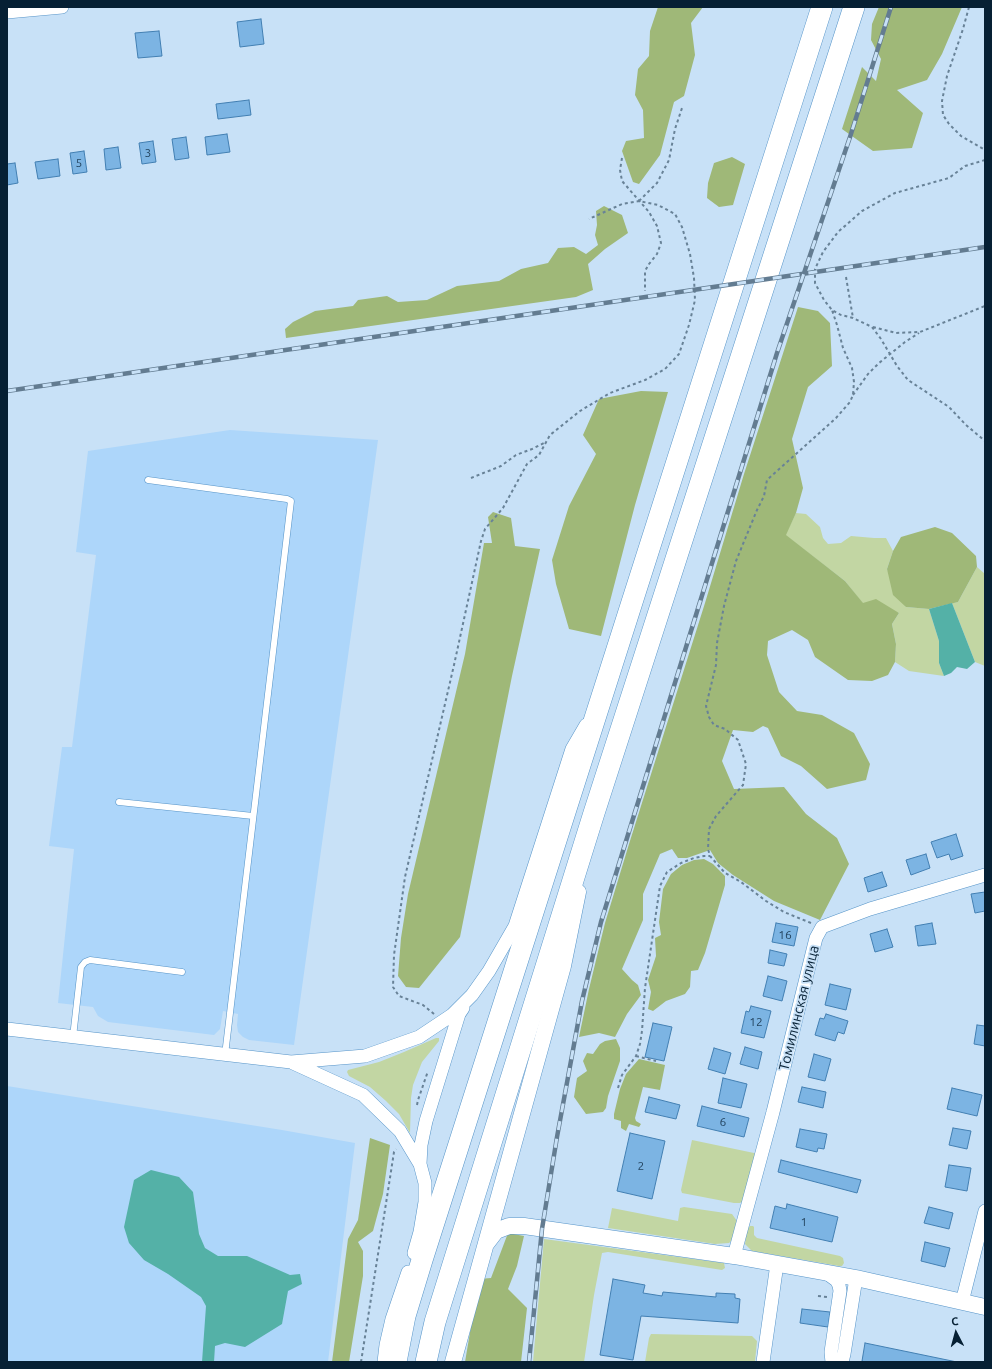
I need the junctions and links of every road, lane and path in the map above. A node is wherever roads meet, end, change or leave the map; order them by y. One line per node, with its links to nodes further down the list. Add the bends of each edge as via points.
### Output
1 (62, 7): 5 (street)
2 (822, 7): 25 (highway)
3 (854, 7): 27 (highway)
4 (969, 7): 7 (path, via 947,76 942,101 943,115 961,136)
5 (7, 12)
6 (682, 108): 10 (path, via 669,160 657,183)
7 (985, 150)
8 (622, 158): 10 (path, via 622,181)
9 (985, 160): 15 (path, via 965,166 949,178 895,193 862,211 838,232 823,252 815,269 815,283)
10 (639, 201): 11 (path, via 622,204); 13 (path, via 657,226 662,243 645,271); 21 (path, via 658,205 675,214 690,254 695,300 679,354 666,369 610,393 580,412 550,435)
11 (589, 219)
12 (846, 277): 16 (path)
13 (645, 291)
14 (985, 306): 18 (path)
15 (832, 310): 16 (path); 20 (path, via 852,368)
16 (853, 318): 17 (path)
17 (872, 327): 18 (path, via 896,332); 19 (path)
18 (920, 332): 19 (path)
19 (890, 354): 20 (path, via 868,374); 22 (path, via 908,380 949,407)
20 (853, 395): 29 (path, via 836,418 767,480 764,496 736,561 724,606 716,665 706,706 714,725 725,729 738,740 746,764 743,785 716,816 709,830)
21 (547, 441): 23 (path, via 516,455 501,466); 34 (path, via 539,455 527,464 481,541 405,876 392,986 399,996 423,1005)
22 (985, 441)
23 (471, 478)
24 (148, 480): 28 (lane, via 287,498 290,501)
25 (600, 702): 33 (street, via 572,749 515,926); 56 (highway, via 422,1260 405,1316)
26 (119, 802): 28 (lane)
27 (594, 813): 44 (street, via 563,966); 57 (highway, via 435,1322)
28 (253, 816): 37 (lane)
29 (710, 856): 31 (path, via 725,873 766,901 784,912); 38 (path, via 681,863 667,872 660,886 644,988 642,1031)
30 (985, 875): 31 (street, Томилинская улица, via 870,909)
31 (822, 927): 48 (street, Томилинская улица, via 812,950 773,1112)
32 (182, 972): 36 (lane, via 90,960 85,962 81,967)
33 (472, 995): 40 (street, via 452,1015 419,1037 365,1056); 43 (street, via 459,1014 452,1035 426,1121)
34 (434, 1014)
35 (7, 1029): 36 (street)
36 (73, 1036): 37 (street)
37 (225, 1055): 40 (street)
38 (636, 1056): 39 (path); 41 (path, via 622,1075)
39 (656, 1061)
40 (291, 1062): 43 (street, via 363,1095 400,1131)
41 (618, 1088)
42 (398, 1146): 54 (path, via 394,1152)
43 (420, 1164): 55 (street, via 425,1183 420,1232 390,1326)
44 (500, 1191): 46 (street, via 504,1208 511,1219); 47 (street)
45 (985, 1212): 52 (street)
46 (524, 1226): 47 (street, via 509,1226 496,1231); 48 (street)
47 (486, 1244): 58 (street)
48 (734, 1256): 49 (street)
49 (776, 1264): 50 (street); 59 (street)
50 (825, 1272): 51 (street); 60 (street, via 836,1280 840,1291 831,1352)
51 (852, 1278): 52 (street); 61 (street); 62 (street)
52 (962, 1302): 53 (street)
53 (985, 1307)
54 (361, 1362)
55 (384, 1362)
56 (396, 1362)
57 (426, 1362)
58 (453, 1362)
59 (763, 1362)
60 (832, 1362)
61 (836, 1362)
62 (842, 1362)

